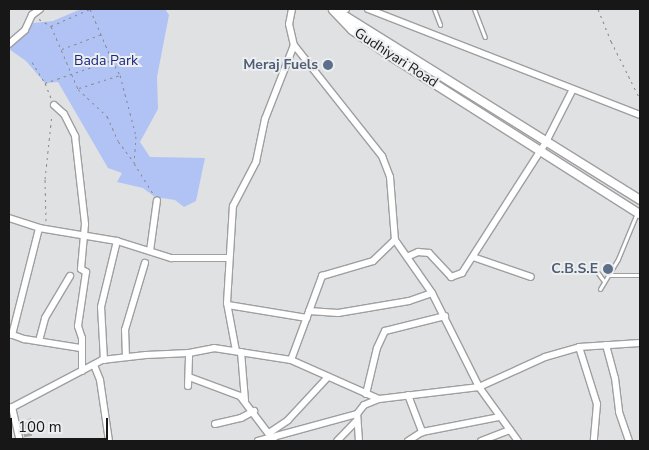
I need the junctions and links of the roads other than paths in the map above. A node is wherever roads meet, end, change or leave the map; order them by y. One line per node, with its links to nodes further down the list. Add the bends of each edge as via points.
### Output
1 (40, 9): 8 (street)
2 (292, 9): 13 (street, via 289,24)
3 (346, 9): 7 (street)
4 (368, 9): 9 (street)
5 (434, 9): 10 (lane)
6 (474, 9): 11 (lane)
7 (332, 10): 17 (street, Gudhiyari Road, via 364,26); 18 (street, Gudhiyari Road, via 352,30)
8 (30, 12): 12 (street, via 25,30)
9 (385, 12): 14 (street)
10 (440, 25)
11 (485, 37)
12 (9, 44)
13 (294, 45): 25 (street, via 382,156 390,178); 30 (street, via 265,119 256,162 233,206)
14 (573, 89): 16 (street); 17 (street)
15 (54, 105): 24 (street, via 64,114 75,136)
16 (640, 115)
17 (546, 142): 18 (street); 20 (street, Gudhiyari Road)
18 (540, 150): 21 (street, Gudhiyari Road); 29 (street)
19 (158, 200): 27 (street)
20 (640, 200)
21 (639, 213): 33 (lane)
22 (9, 218): 23 (street)
23 (39, 228): 24 (street); 43 (street)
24 (84, 234): 26 (street); 48 (street, via 81,269 86,272 78,312)
25 (395, 240): 28 (street); 41 (street, via 373,261 322,276)
26 (117, 241): 27 (street); 52 (street, via 101,307)
27 (150, 251): 30 (street, via 171,258)
28 (409, 256): 29 (street, via 418,252 430,253 451,277 462,274); 39 (street)
29 (473, 257): 36 (street)
30 (229, 258): 40 (street)
31 (145, 263): 51 (street, via 124,330)
32 (598, 273): 37 (lane)
33 (608, 275): 34 (lane); 37 (lane)
34 (640, 275)
35 (70, 276): 44 (street, via 40,329)
36 (531, 277)
37 (603, 280): 38 (lane)
38 (600, 289)
39 (432, 292): 41 (street, via 409,301 338,313); 42 (street)
40 (228, 305): 41 (street); 49 (street)
41 (308, 314): 53 (street)
42 (445, 316): 59 (street); 60 (street, via 385,331 377,348)
43 (10, 334): 44 (street)
44 (39, 341): 48 (street)
45 (640, 343): 46 (street)
46 (606, 345): 47 (street); 81 (street, via 615,378 619,412)
47 (579, 347): 59 (street, via 545,357); 80 (street, via 597,404)
48 (80, 348): 55 (street)
49 (239, 352): 50 (street, via 214,348); 53 (street); 63 (street)
50 (189, 353): 51 (street); 56 (street)
51 (126, 357): 52 (street)
52 (104, 360): 54 (street)
53 (291, 360): 57 (street)
54 (94, 365): 55 (street); 73 (street, via 100,380)
55 (82, 371): 64 (street)
56 (189, 377): 58 (street); 63 (street, via 232,392)
57 (328, 377): 60 (street); 71 (street)
58 (188, 386)
59 (478, 386): 61 (street); 67 (street)
60 (366, 394): 62 (street)
61 (408, 395): 62 (street); 70 (street)
62 (379, 399): 66 (street, via 364,405)
63 (245, 401): 65 (street)
64 (11, 408): 72 (street)
65 (254, 411): 68 (street, via 241,418); 71 (street)
66 (357, 417): 71 (street); 75 (street); 76 (street)
67 (498, 417): 69 (street); 70 (street)
68 (215, 424)
69 (510, 430): 78 (street); 79 (street)
70 (422, 432): 77 (street)
71 (271, 436): 74 (street)
72 (20, 441)
73 (109, 441)
74 (258, 441)
75 (337, 441)
76 (359, 441)
77 (408, 441)
78 (481, 441)
79 (518, 441)
80 (594, 441)
81 (629, 441)

